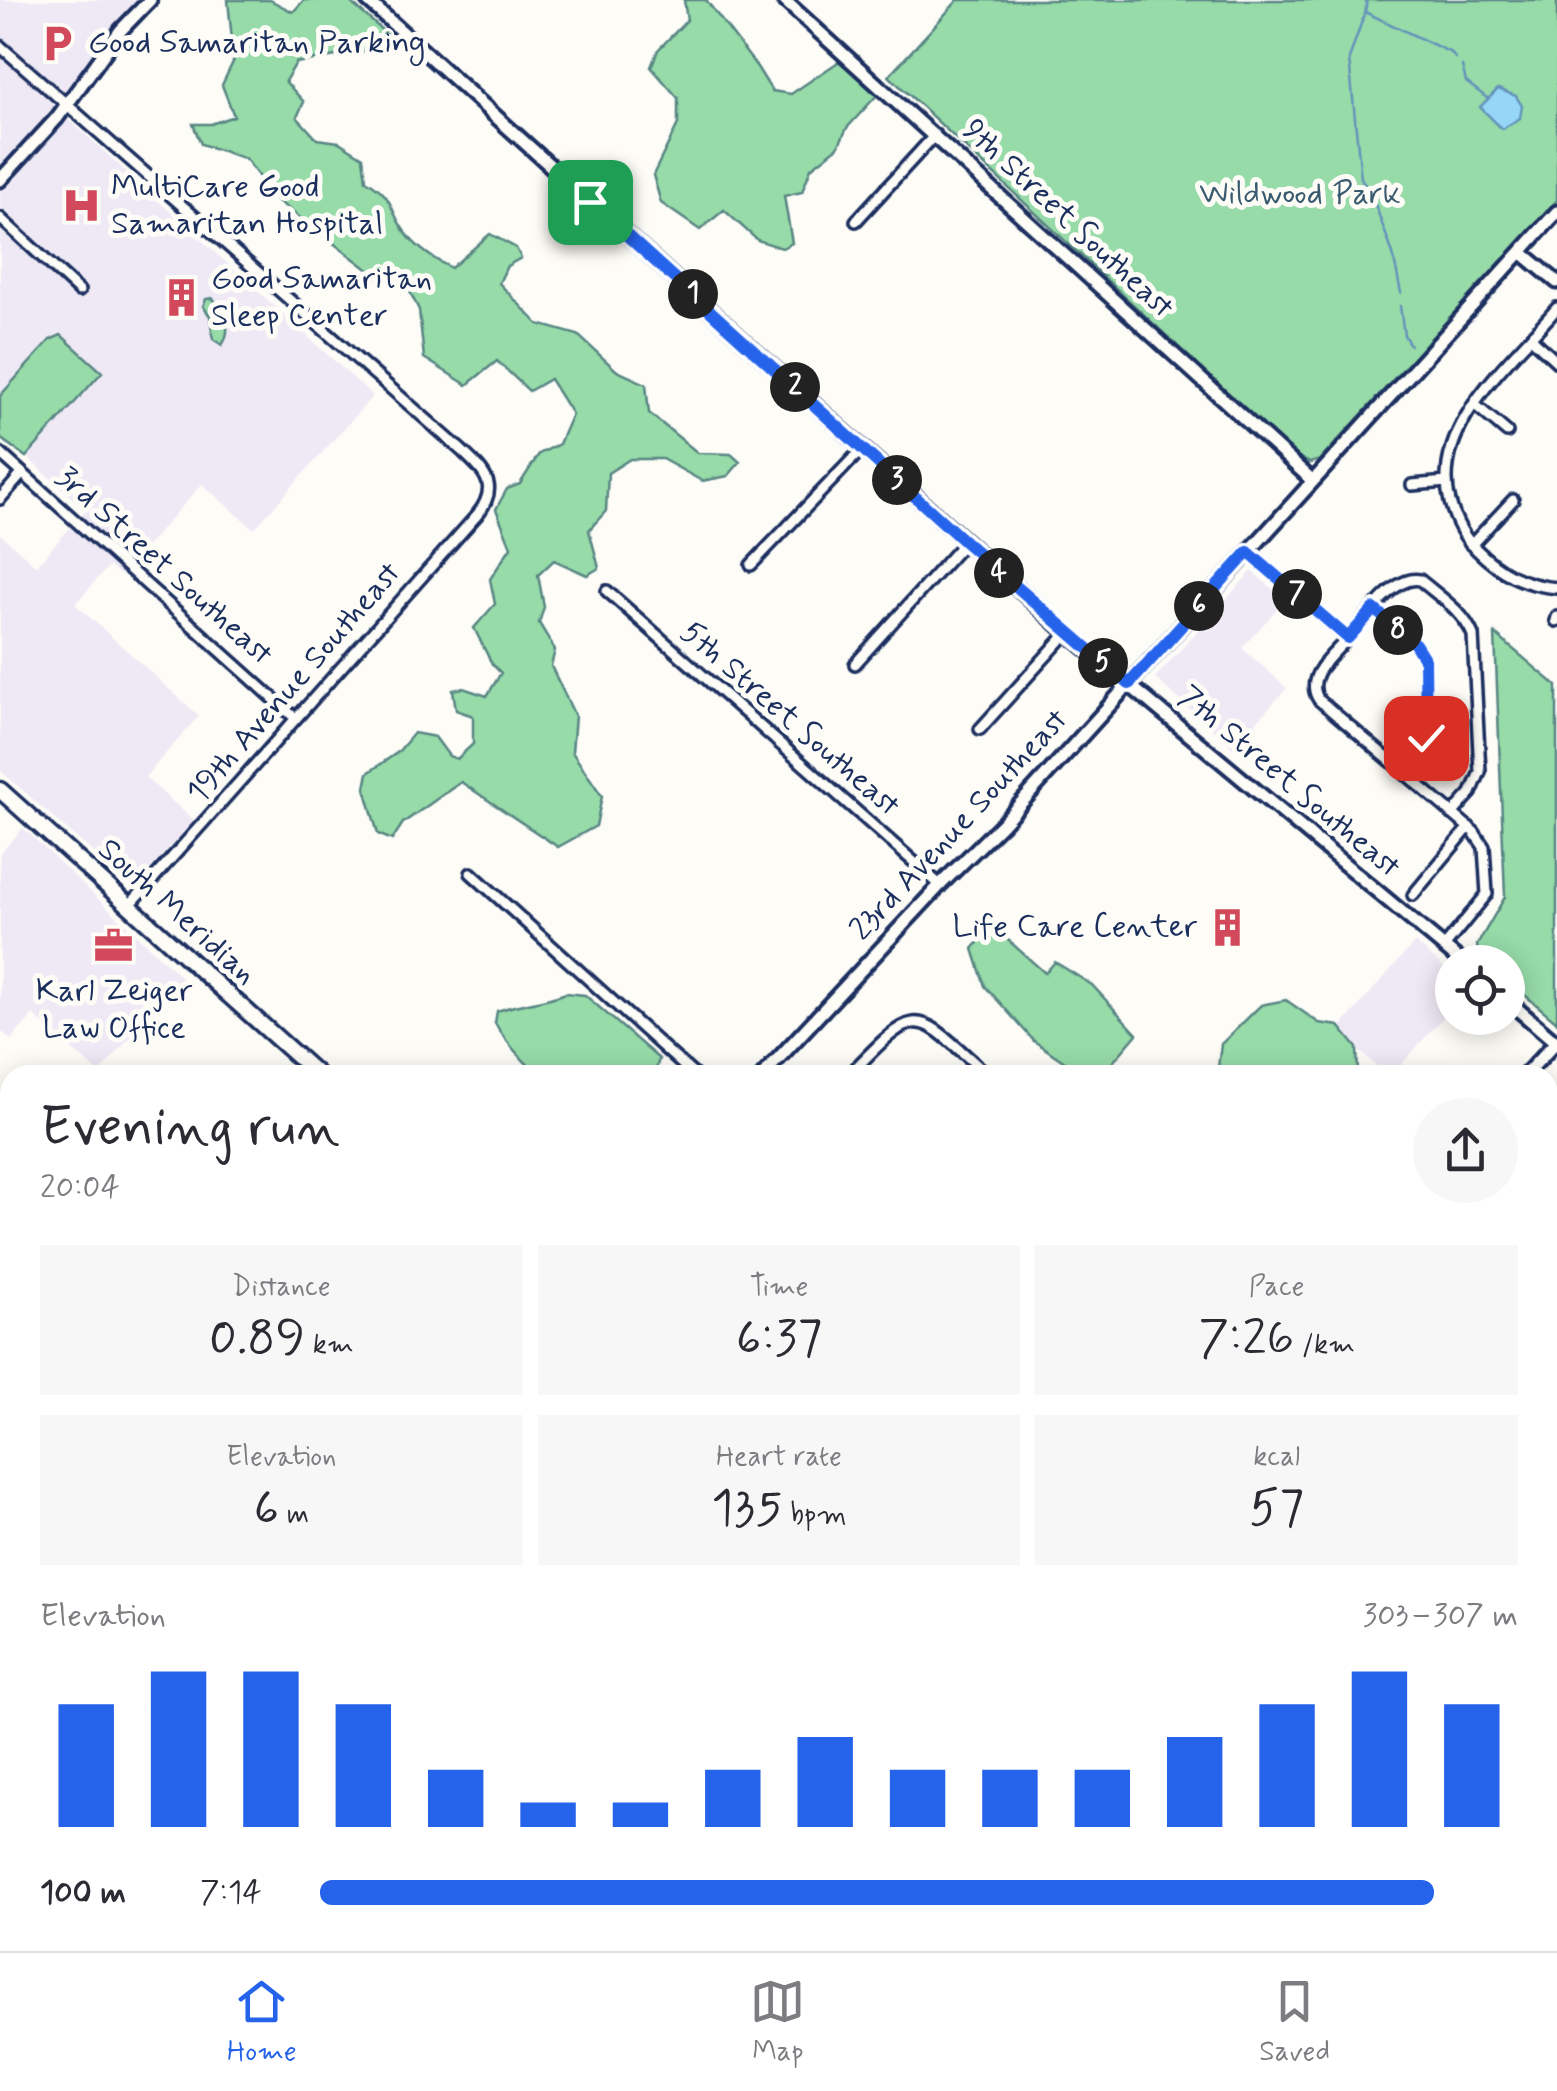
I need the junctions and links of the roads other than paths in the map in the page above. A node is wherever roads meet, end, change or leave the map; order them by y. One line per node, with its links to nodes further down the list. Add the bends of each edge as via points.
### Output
1 (150, 0): 5 (street)
2 (367, 0): 19 (street, 7th Street Southeast)
3 (784, 0): 6 (street, 9th Street Southeast)
4 (0, 46): 5 (street)
5 (66, 105): 7 (street); 38 (street, 19th Avenue Southeast, via 482,471 489,497 476,514)
6 (936, 135): 10 (street); 22 (street, 9th Street Southeast)
7 (0, 180)
8 (1557, 212): 11 (street, 23rd Avenue Southeast)
9 (0, 218): 13 (street)
10 (856, 222)
11 (1521, 252): 12 (street); 22 (street, 23rd Avenue Southeast)
12 (1557, 282)
13 (79, 291)
14 (1557, 308): 15 (street)
15 (1531, 338): 16 (street); 17 (street)
16 (1557, 362)
17 (1474, 404): 18 (street); 23 (street, via 1456,431)
18 (1508, 432)
19 (862, 449): 27 (street, 7th Street Southeast); 30 (street)
20 (0, 453): 21 (street, 3rd Street Southeast)
21 (22, 474): 25 (street); 38 (street, 3rd Street Southeast)
22 (1313, 481): 29 (street, 23rd Avenue Southeast)
23 (1447, 482): 24 (street); 28 (street, via 1456,523)
24 (1412, 485)
25 (0, 499)
26 (1513, 500): 28 (street)
27 (965, 542): 34 (street, 7th Street Southeast); 36 (street)
28 (1471, 545): 31 (street, via 1514,579)
29 (1248, 552): 35 (street); 37 (street, 23rd Avenue Southeast)
30 (751, 565)
31 (1557, 588)
32 (607, 592): 45 (street, 5th Street Southeast)
33 (1374, 609): 35 (street); 40 (street, via 1425,660 1424,750); 42 (street, via 1398,583 1420,580 1459,612 1473,635 1480,772)
34 (1067, 633): 37 (street, 7th Street Southeast); 39 (street)
35 (1348, 638): 40 (street, via 1314,680 1313,691)
36 (854, 664)
37 (1129, 684): 45 (street, 23rd Avenue Southeast); 48 (street, 7th Street Southeast)
38 (294, 716): 47 (street, 19th Avenue Southeast)
39 (980, 729)
40 (1406, 775): 42 (street)
41 (0, 790): 47 (main road, South Meridian)
42 (1452, 814): 43 (street)
43 (1469, 827): 46 (street); 49 (street, via 1484,848 1486,894)
44 (471, 873): 53 (street)
45 (940, 884): 54 (street, 23rd Avenue Southeast)
46 (1413, 895)
47 (130, 906): 52 (main road, South Meridian)
48 (1442, 945)
49 (1446, 945)
50 (1525, 1016): 51 (street)
51 (1556, 1042): 57 (street)
52 (307, 1065)
53 (683, 1065)
54 (772, 1065)
55 (859, 1065): 56 (street, via 897,1027 920,1022)
56 (977, 1065)
57 (1534, 1065)

